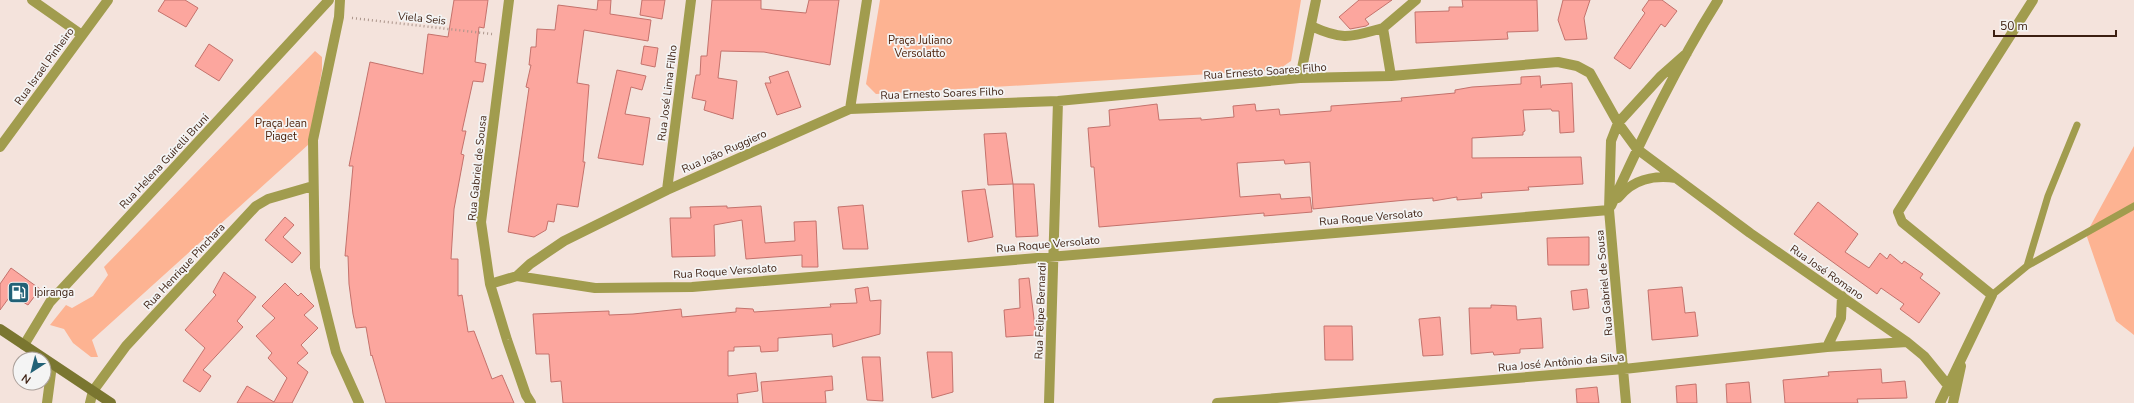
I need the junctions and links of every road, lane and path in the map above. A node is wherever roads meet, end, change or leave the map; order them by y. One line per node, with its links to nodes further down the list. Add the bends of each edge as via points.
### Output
1 (32, 0): 15 (street)
2 (108, 0): 15 (street, Rua Israel Pinheiro)
3 (329, 0): 39 (street, Rua Helena Guirelli Bruni, via 50,302)
4 (340, 0): 12 (street)
5 (509, 0): 16 (street, Rua Gabriel de Sousa)
6 (691, 0): 28 (street, Rua José Lima Filho)
7 (867, 0): 21 (street)
8 (1316, 0): 13 (street)
9 (1416, 0): 14 (street)
10 (1718, 0): 17 (street, Rua Gabriel de Sousa)
11 (2033, 0): 35 (street, via 1898,212 1902,222)
12 (339, 17): 16 (path, Viela Seis); 27 (street, via 314,140)
13 (1311, 26): 14 (street, via 1348,38); 19 (street)
14 (1384, 28): 18 (street)
15 (82, 35): 24 (street, Rua Israel Pinheiro)
16 (504, 35): 34 (street, Rua Gabriel de Sousa, via 482,222)
17 (1687, 53): 22 (street, Rua Gabriel de Sousa, via 1661,76); 25 (street, Rua Gabriel de Sousa)
18 (1391, 76): 19 (street, Rua Ernesto Soares Filho); 22 (street, Rua Ernesto Soares Filho, via 1568,63 1590,73)
19 (1300, 78): 20 (street, Rua Ernesto Soares Filho)
20 (1058, 101): 21 (street, Rua Ernesto Soares Filho); 31 (street, Rua Felipe Bernardi)
21 (850, 109): 28 (street, Rua João Ruggiero)
22 (1618, 123): 25 (street, Rua Ernesto Soares Filho); 30 (street, Rua Gabriel de Sousa, via 1610,141)
23 (2078, 125): 32 (lane, via 2048,196)
24 (0, 147)
25 (1637, 149): 26 (street, Rua José Romano); 30 (street, Rua Gabriel de Sousa)
26 (1677, 178): 30 (street, via 1661,176 1636,181); 36 (street, Rua José Romano, via 1750,234)
27 (313, 186): 46 (street, Rua Henrique Pinchara, via 268,199 256,206 126,346); 52 (street, via 315,268 336,352)
28 (667, 190): 33 (street, Rua João Ruggiero, via 564,241)
29 (2134, 206): 32 (lane)
30 (1609, 210): 31 (street, Rua Roque Versolato); 44 (street, Rua Gabriel de Sousa)
31 (1054, 255): 33 (street, Rua Roque Versolato, via 692,287 595,288); 54 (street, Rua Felipe Bernardi)
32 (2027, 266): 35 (lane)
33 (517, 276): 34 (street, Rua Roque Versolato)
34 (490, 284): 53 (street, Rua Gabriel de Sousa, via 507,340)
35 (1992, 295): 42 (street)
36 (1842, 296): 38 (street, Rua José Romano); 40 (street, via 1840,318)
37 (0, 329): 39 (main road)
38 (1907, 342): 40 (street, Rua José Antônio da Silva); 45 (street, Rua José Romano, via 1924,356)
39 (24, 345): 41 (main road)
40 (1828, 347): 44 (street, Rua José Antônio da Silva)
41 (32, 351)
42 (1960, 364): 45 (street); 48 (street)
43 (52, 365): 46 (main road)
44 (1624, 369): 55 (street, Rua José Antônio da Silva); 56 (street, Rua Gabriel de Sousa)
45 (1947, 385): 48 (street, Rua José Romano); 57 (street)
46 (93, 390): 50 (street); 51 (main road)
47 (49, 391): 49 (street)
48 (1954, 399)
49 (47, 403)
50 (90, 403)
51 (111, 403)
52 (359, 403)
53 (531, 403)
54 (1049, 403)
55 (1218, 403)
56 (1626, 403)
57 (1940, 403)

